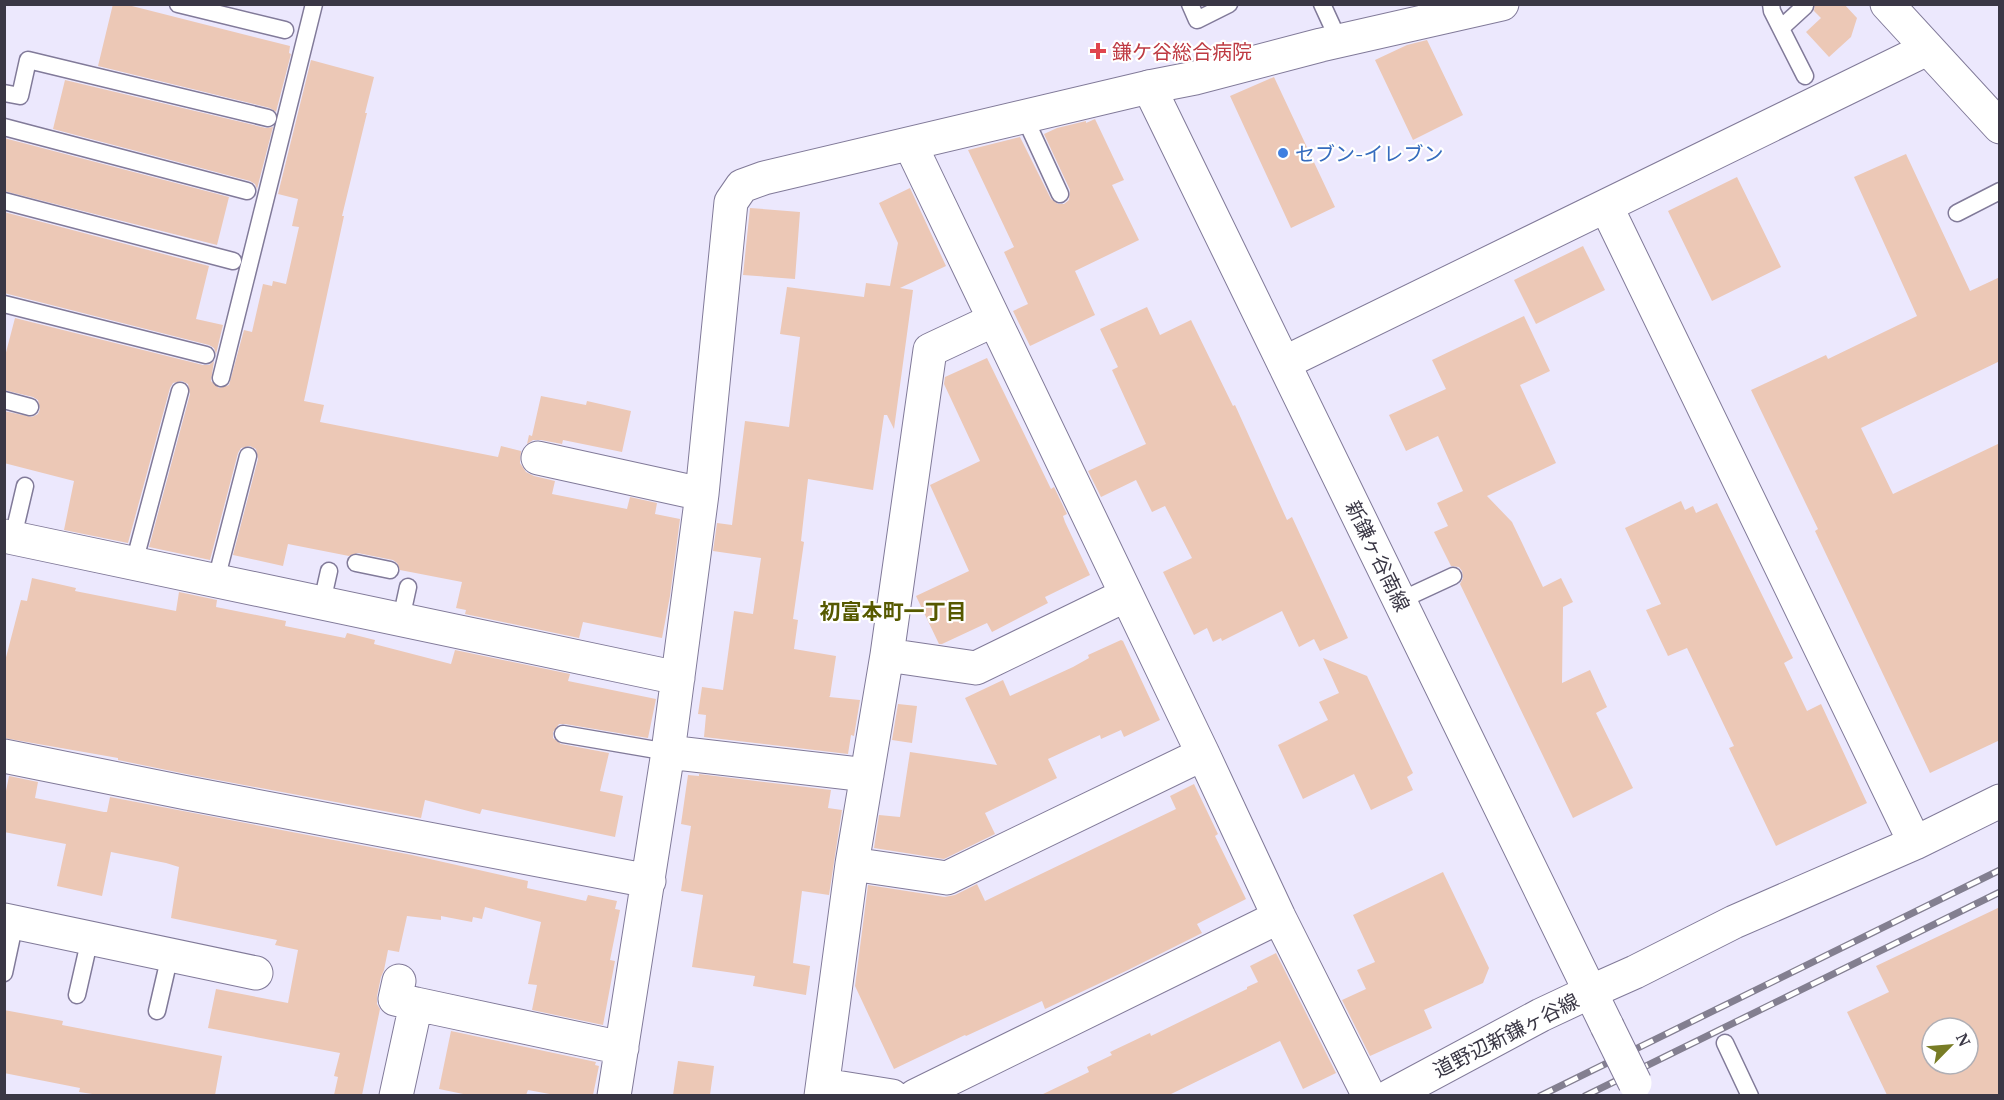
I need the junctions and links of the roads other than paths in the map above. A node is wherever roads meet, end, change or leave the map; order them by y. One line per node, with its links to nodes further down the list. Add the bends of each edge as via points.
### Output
1 (178, 4): 11 (lane)
2 (314, 4): 33 (lane)
3 (1190, 4): 4 (lane, via 1197,20)
4 (1229, 4)
5 (1322, 4): 12 (lane)
6 (1502, 4): 12 (street)
7 (1887, 4): 13 (street)
8 (1773, 6): 10 (lane)
9 (1805, 6): 10 (lane)
10 (1781, 28): 14 (lane)
11 (285, 30)
12 (1339, 41): 15 (street)
13 (1926, 48): 20 (street); 26 (street)
14 (1806, 76)
15 (1149, 87): 17 (street); 32 (street, 新鎌ヶ谷南線)
16 (4, 93): 18 (lane, via 20,96 28,60)
17 (1024, 116): 21 (street); 24 (lane)
18 (268, 118)
19 (4, 127): 22 (lane)
20 (2000, 127)
21 (910, 144): 30 (street); 40 (street, via 764,178 742,186 731,202)
22 (247, 191)
23 (2000, 191): 27 (lane)
24 (1060, 194)
25 (4, 201): 28 (lane)
26 (1606, 206): 32 (street); 61 (street)
27 (1957, 213)
28 (233, 261)
29 (4, 304): 31 (lane)
30 (994, 320): 49 (street); 53 (street, via 930,350)
31 (206, 355)
32 (1284, 363): 50 (street, 新鎌ヶ谷南線)
33 (221, 378)
34 (180, 391): 42 (lane)
35 (4, 400): 36 (lane)
36 (30, 407)
37 (248, 456): 47 (lane)
38 (538, 458): 40 (street)
39 (25, 486): 41 (lane)
40 (702, 494): 54 (street)
41 (9, 536): 42 (street)
42 (134, 563): 47 (street)
43 (356, 563): 44 (lane)
44 (390, 570)
45 (329, 571): 51 (lane)
46 (1453, 576): 50 (lane)
47 (216, 580): 51 (street)
48 (408, 588): 52 (lane)
49 (1126, 595): 53 (street, via 976,668); 57 (street)
50 (1399, 601): 70 (street, 新鎌ヶ谷南線)
51 (322, 603): 52 (street)
52 (401, 619): 54 (street)
53 (887, 655): 59 (street)
54 (678, 678): 56 (street)
55 (563, 734): 56 (lane)
56 (668, 752): 59 (street); 63 (street)
57 (1203, 754): 62 (street, via 946,878); 64 (street)
58 (4, 756): 63 (street)
59 (867, 775): 62 (street)
60 (2000, 801): 61 (street, 道野辺新鎌ヶ谷線)
61 (1915, 843): 70 (street, 道野辺新鎌ヶ谷線, via 1734,922)
62 (852, 864): 76 (street)
63 (649, 881): 74 (street)
64 (1279, 916): 80 (street); 81 (street)
65 (10, 921): 66 (street); 69 (lane)
66 (90, 938): 67 (street); 71 (lane)
67 (170, 955): 68 (street); 72 (lane)
68 (256, 973)
69 (4, 974)
70 (1590, 992): 75 (street, 新鎌ヶ谷南線, bridge); 82 (street, 道野辺新鎌ヶ谷線)
71 (77, 995)
72 (158, 1011)
73 (1725, 1043): 83 (lane)
74 (622, 1048): 77 (street, via 407,992); 78 (street)
75 (1638, 1089)
76 (822, 1090): 79 (street)
77 (396, 1095)
78 (614, 1095)
79 (892, 1095)
80 (915, 1095)
81 (1369, 1095)
82 (1390, 1095)
83 (1750, 1095)

